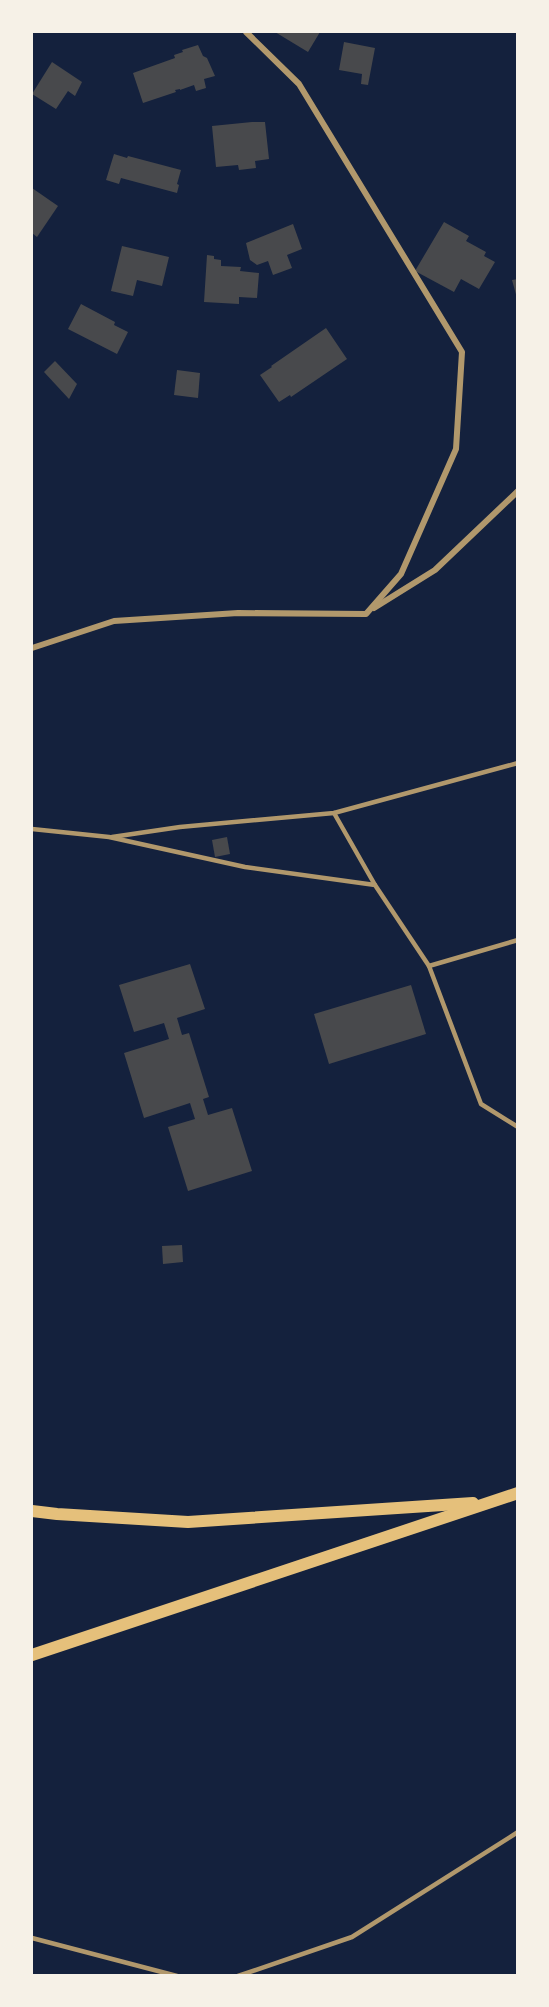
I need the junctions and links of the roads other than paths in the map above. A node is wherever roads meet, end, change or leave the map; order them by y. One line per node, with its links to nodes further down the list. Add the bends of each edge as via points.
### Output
1 (246, 32): 3 (street, via 299,84 462,352 456,449 401,574)
2 (518, 491): 3 (street, via 435,570)
3 (366, 614): 4 (street, via 238,613 114,621)
4 (32, 648)
5 (518, 763): 6 (lane)
6 (334, 813): 8 (lane); 9 (lane)
7 (32, 829): 8 (lane)
8 (109, 837): 9 (lane, via 245,867)
9 (375, 885): 11 (lane)
10 (518, 940): 11 (lane)
11 (429, 966): 12 (lane, via 481,1104)
12 (518, 1127)
13 (518, 1493): 14 (main road)
14 (489, 1502): 15 (main road, via 188,1522); 16 (main road)
15 (32, 1511)
16 (32, 1655)
17 (518, 1832): 20 (lane, via 352,1937)
18 (32, 1938): 19 (lane)
19 (177, 1976)
20 (238, 1976)

